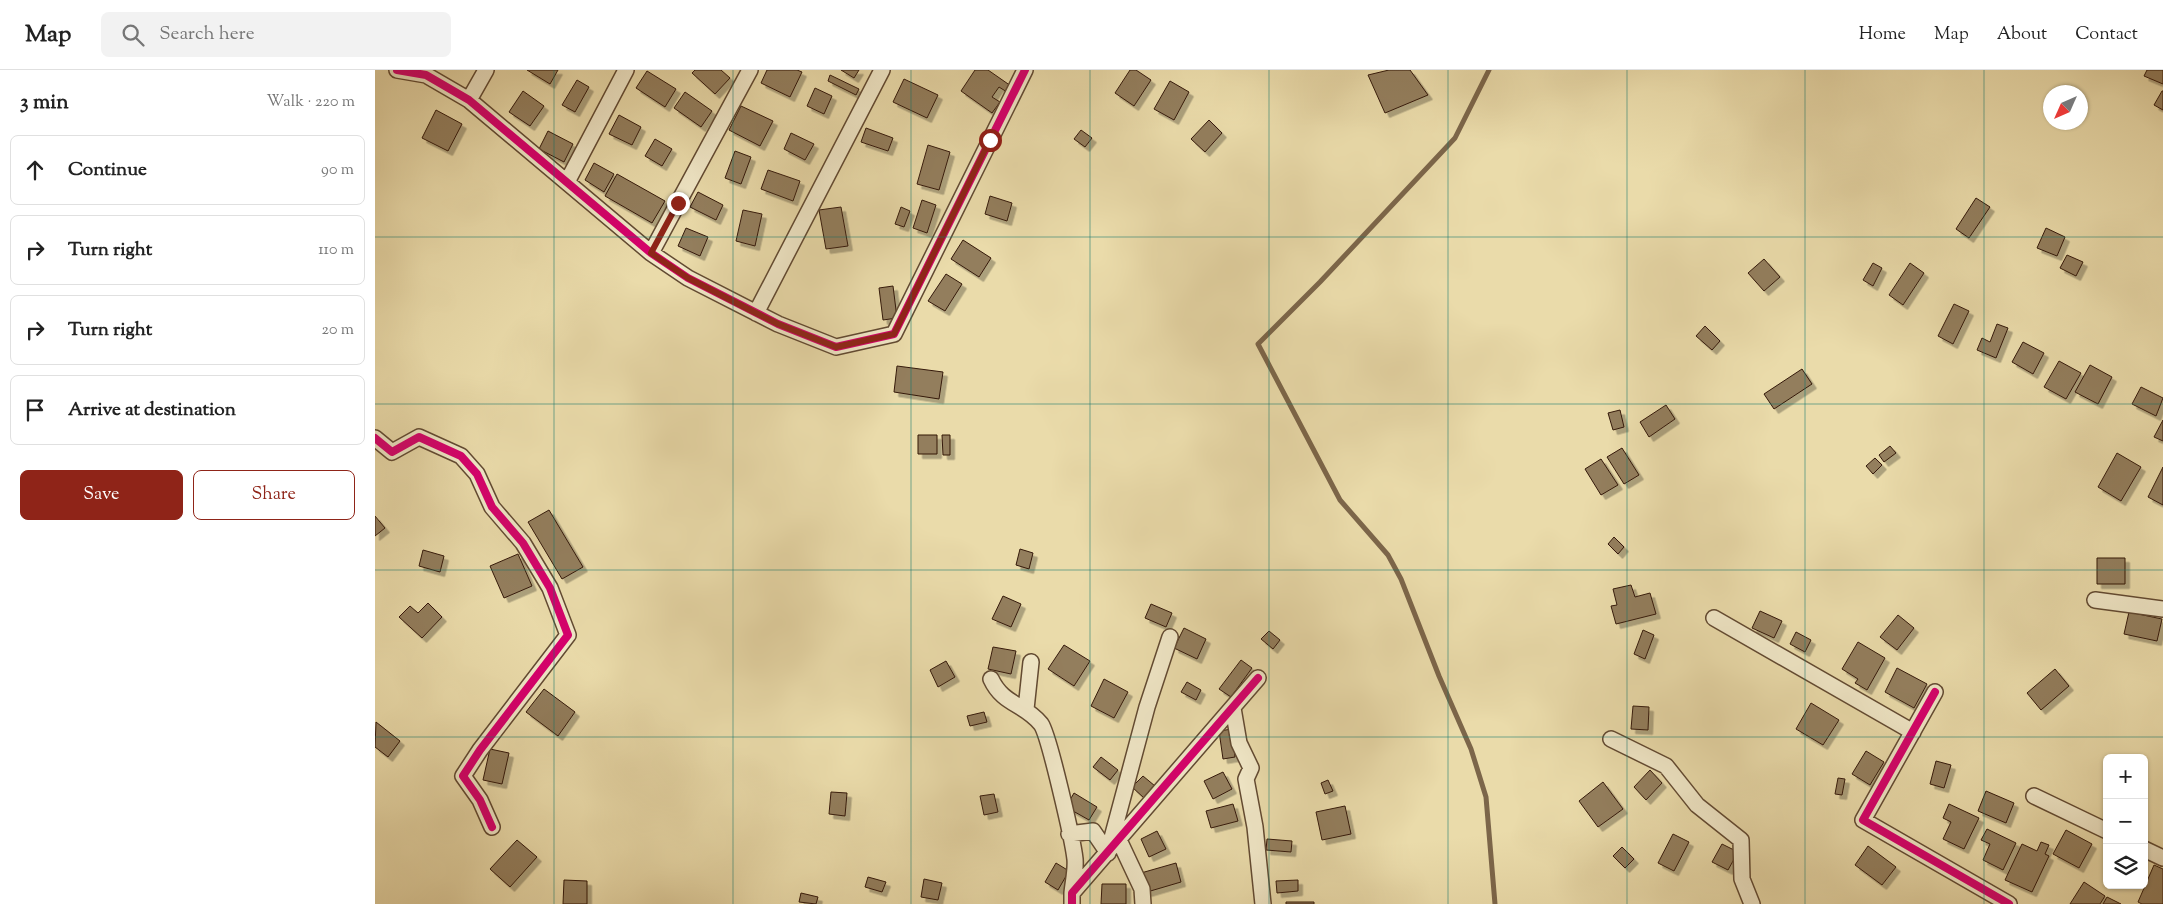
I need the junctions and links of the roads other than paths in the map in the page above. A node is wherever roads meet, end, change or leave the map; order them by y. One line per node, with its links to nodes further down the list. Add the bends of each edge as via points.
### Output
1 (397, 70): 7 (street, via 426,75)
2 (486, 70): 7 (street)
3 (626, 70): 8 (street)
4 (750, 70): 9 (street)
5 (882, 70): 10 (street)
6 (1025, 70): 10 (street, via 894,334 836,347)
7 (469, 100): 8 (street)
8 (567, 182): 9 (street)
9 (651, 253): 10 (street, via 688,278)
10 (756, 313)
11 (375, 438): 25 (street, via 392,452 419,437 461,456 477,474 491,507 523,544 550,588 568,636 463,776)
12 (2095, 600): 13 (street)
13 (2163, 609)
14 (1714, 618): 22 (street)
15 (1170, 636): 30 (street)
16 (1031, 662): 21 (street)
17 (1258, 678): 20 (street)
18 (991, 679): 21 (street, via 1001,696)
19 (1935, 692): 22 (street)
20 (1233, 708): 28 (street); 34 (street, via 1239,742 1251,768 1246,779)
21 (1026, 709): 27 (street, via 1042,726 1050,748)
22 (1913, 732): 36 (street, via 1863,820)
23 (1611, 739): 35 (street, via 1666,766 1697,805 1741,840 1742,879)
24 (2034, 796): 26 (street)
25 (492, 827)
26 (2103, 829)
27 (1069, 834): 30 (street, via 1093,831); 32 (street, via 1075,859)
28 (1119, 840): 30 (street); 33 (street, via 1142,889)
29 (2148, 851): 31 (street)
30 (1108, 853): 32 (street)
31 (2163, 858)
32 (1072, 899)
33 (1143, 904)
34 (1263, 904)
35 (1752, 904)
36 (2009, 904)

